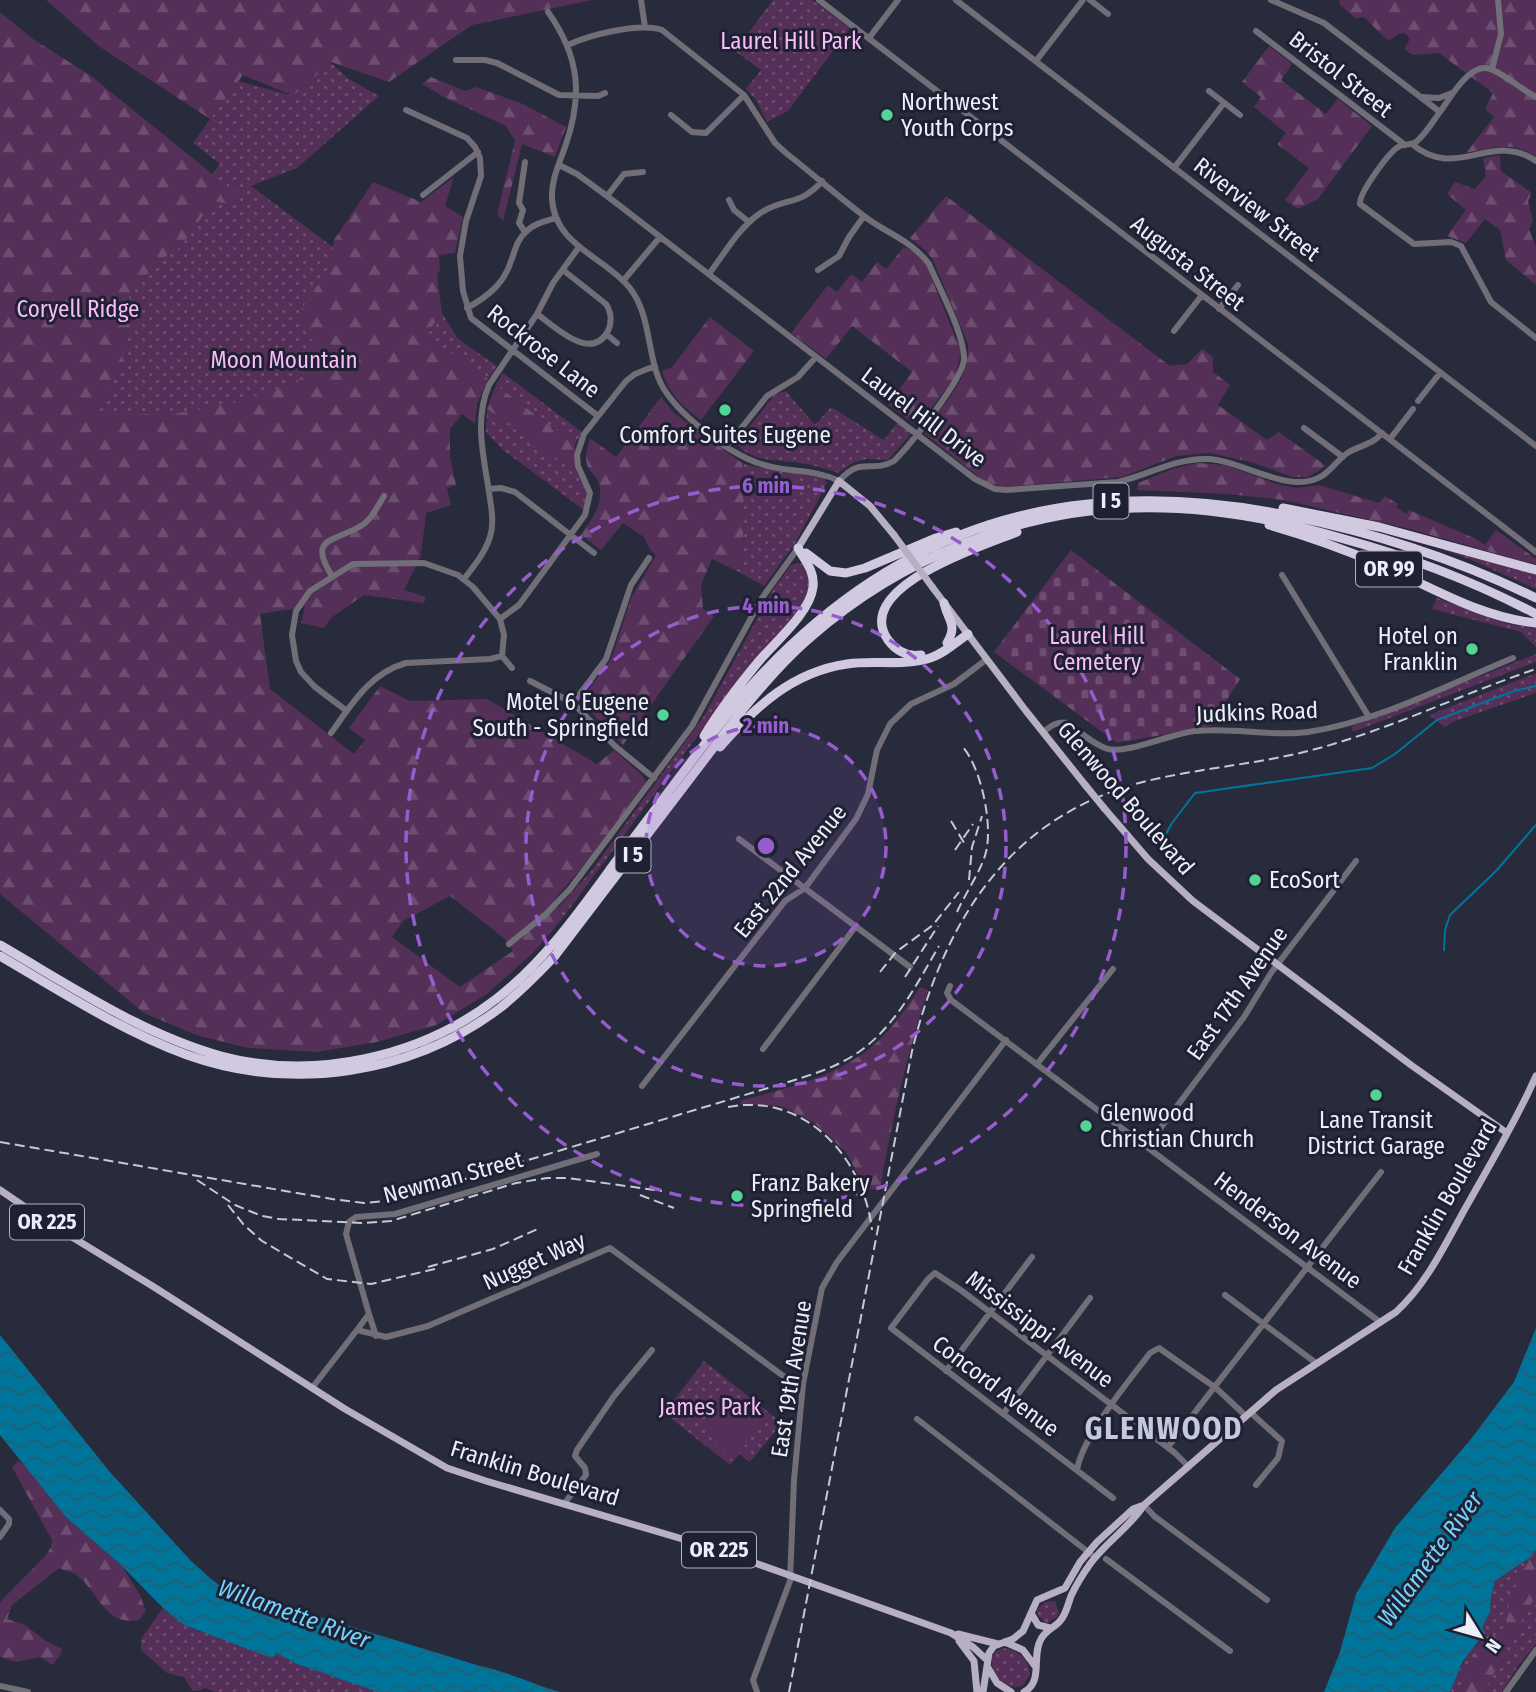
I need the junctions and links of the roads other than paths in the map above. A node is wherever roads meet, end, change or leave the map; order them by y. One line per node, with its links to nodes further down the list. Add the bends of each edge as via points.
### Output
1 (640, 0): 11 (street)
2 (819, 0): 13 (street, Augusta Street)
3 (898, 0): 13 (street)
4 (956, 0): 16 (street, Riverview Street)
5 (1083, 0): 16 (street)
6 (1090, 0): 10 (street)
7 (1271, 0): 23 (street, via 1324,23)
8 (1498, 0): 17 (street, via 1501,34)
9 (548, 12): 14 (street)
10 (1108, 14)
11 (645, 27): 14 (street); 21 (street, via 668,33)
12 (1256, 31): 30 (street, Bristol Street)
13 (869, 38): 52 (street, Augusta Street)
14 (568, 45): 22 (street)
15 (456, 60): 22 (street, via 497,63 551,92)
16 (1036, 61): 35 (street, Riverview Street)
17 (1492, 69): 19 (street, via 1474,71); 24 (street)
18 (1209, 92): 25 (street)
19 (1456, 92): 23 (street, via 1439,98); 27 (street)
20 (605, 93): 22 (street)
21 (744, 95): 28 (street, via 706,133 692,132); 37 (street, via 775,143)
22 (576, 96): 34 (street, via 573,124)
23 (1421, 97): 27 (street)
24 (1536, 97)
25 (1224, 103): 29 (street); 35 (street)
26 (406, 110): 31 (street, via 461,134)
27 (1440, 111): 30 (street)
28 (671, 115)
29 (1240, 115)
30 (1409, 144): 32 (street, Bristol Street, via 1439,159 1510,150); 58 (street, via 1397,148 1360,197 1360,204 1413,244 1451,242 1461,246 1491,302)
31 (478, 152): 38 (street); 53 (street, Rockrose Lane, via 481,176 460,256)
32 (1536, 161)
33 (525, 162): 44 (street, via 519,223)
34 (559, 165): 39 (street, Laurel Hill Drive); 42 (street, via 552,191)
35 (1174, 168): 63 (street, Riverview Street)
36 (643, 172): 39 (street, via 624,174)
37 (822, 181): 41 (street); 43 (street, via 805,197 769,208)
38 (423, 195)
39 (607, 196): 45 (street, Laurel Hill Drive)
40 (729, 200): 43 (street)
41 (864, 216): 48 (street, via 839,256); 68 (street, via 922,254 962,345 964,358 957,380)
42 (556, 218): 44 (street); 46 (street)
43 (749, 222): 49 (street)
44 (525, 232): 53 (street, via 498,285)
45 (660, 237): 49 (street, Laurel Hill Drive); 50 (street)
46 (579, 247): 47 (street); 50 (street)
47 (563, 270): 55 (street); 57 (street, via 606,304 611,320)
48 (817, 270)
49 (709, 274): 61 (street, Laurel Hill Drive)
50 (623, 281): 62 (street, via 640,303)
51 (1238, 285): 54 (street)
52 (1202, 295): 54 (street, Augusta Street); 56 (street)
53 (467, 308): 60 (street, Rockrose Lane, via 477,323)
54 (1219, 309): 69 (street, Augusta Street)
55 (537, 314): 57 (street, via 581,343); 60 (street)
56 (1174, 331)
57 (606, 334): 59 (street)
58 (1536, 338)
59 (617, 343)
60 (513, 350): 66 (street, Rockrose Lane); 75 (street, via 489,385 481,407)
61 (816, 357): 68 (street, Laurel Hill Drive); 71 (street, via 798,377 767,396)
62 (655, 366): 66 (street, via 635,373); 71 (street, via 676,406)
63 (1440, 373): 64 (street); 72 (street, Riverview Street)
64 (1418, 401)
65 (1413, 409): 70 (street)
66 (597, 416): 81 (street, via 579,444 578,466 590,493 589,505)
67 (1304, 428): 73 (street)
68 (916, 433): 73 (street, Laurel Hill Drive, via 985,485 1006,490 1118,482 1171,464 1206,459 1301,483 1322,476); 74 (street, via 894,461 853,467)
69 (1382, 433): 70 (street, Augusta Street); 73 (street, Laurel Hill Drive, via 1375,442)
70 (1390, 439): 83 (street, Augusta Street)
71 (727, 446): 74 (street, via 764,465 817,472)
72 (1536, 446)
73 (1343, 457)
74 (839, 481): 82 (main road); 91 (main road, Glenwood Boulevard, bridge, via 870,506)
75 (489, 489): 81 (street, via 509,489); 89 (street, via 493,520 489,539)
76 (384, 496): 87 (street, via 366,522 326,542 321,557)
77 (1254, 508): 80 (highway, I 5, via 1168,499 1096,502 1032,513); 86 (highway, OR 99, via 1274,507 1365,524); 90 (highway, I 5, via 1425,551)
78 (1241, 516): 79 (highway, I 5, via 1132,508); 92 (highway, I 5, via 1371,546 1454,576); 94 (highway, OR 99, via 1349,552 1473,608)
79 (1047, 519): 96 (highway, via 952,558 892,596 882,623 887,639 897,649 924,655); 108 (highway, I 5, via 948,551 895,577 841,612 767,681)
80 (972, 531): 82 (highway, via 936,538 846,573 830,571); 108 (highway, I 5, via 905,561 814,622 742,696)
81 (571, 535): 84 (street); 93 (street, via 519,606)
82 (797, 548): 107 (street, via 762,598 705,706); 108 (highway, via 812,570 811,597 725,704)
83 (1536, 552)
84 (594, 553)
85 (649, 558): 102 (street, via 631,585 606,659)
86 (1536, 569)
87 (332, 576): 89 (street, via 353,564 411,562 440,567); 103 (street, via 302,600 292,635 301,672)
88 (1282, 576): 104 (street)
89 (464, 579): 93 (street)
90 (1536, 598)
91 (944, 603): 95 (main road, Glenwood Boulevard); 96 (highway, via 953,626)
92 (1536, 614)
93 (500, 619): 97 (street)
94 (1536, 623)
95 (966, 632): 96 (highway); 99 (main road, Glenwood Boulevard); 108 (highway, via 927,659 844,664 797,679 752,712)
96 (947, 643)
97 (502, 656): 100 (street); 103 (street, via 395,666 371,681)
98 (1513, 658): 104 (street, Judkins Road)
99 (986, 659): 105 (main road, Glenwood Boulevard); 111 (street, East 22nd Avenue, via 954,684 911,704 890,724 877,750 863,807)
100 (512, 668)
101 (530, 681): 102 (street)
102 (573, 703): 107 (street)
103 (347, 711): 106 (street)
104 (1369, 717): 105 (street, Judkins Road, via 1301,732 1194,731 1118,750 1103,747 1068,723 1060,722)
105 (1043, 732): 116 (main road, Glenwood Boulevard, bridge, via 1170,881)
106 (331, 733)
107 (654, 778): 113 (street, via 570,889)
108 (677, 789): 114 (highway, I 5, via 521,978 457,1025 381,1055 331,1065 296,1066 223,1057 151,1030); 115 (highway, I 5, via 574,933 529,983 501,1007 440,1044 362,1069 312,1075 264,1073 186,1055)
109 (739, 839): 111 (street)
110 (1356, 861): 116 (street, East 17th Avenue)
111 (804, 888): 112 (street); 124 (street, East 22nd Avenue, via 785,901)
112 (856, 926): 117 (street); 121 (street)
113 (509, 944)
114 (0, 946)
115 (0, 956)
116 (1278, 965): 125 (main road, Glenwood Boulevard); 126 (street, East 17th Avenue)
117 (910, 967)
118 (1114, 969): 122 (street)
119 (950, 986): 120 (street, Henderson Avenue, via 951,1000)
120 (1006, 1040): 122 (street, Henderson Avenue); 145 (street, East 19th Avenue, via 831,1270 822,1288)
121 (763, 1049)
122 (1037, 1063): 126 (street, Henderson Avenue)
123 (1536, 1076): 125 (main road, Franklin Boulevard)
124 (642, 1086)
125 (1507, 1133): 136 (main road, Franklin Boulevard, via 1421,1285)
126 (1147, 1146): 131 (street, Henderson Avenue)
127 (597, 1154): 135 (street, Newman Street, via 395,1214 356,1217 346,1234)
128 (1381, 1172): 131 (street)
129 (0, 1190): 146 (main road, Franklin Boulevard / OR 225)
130 (1032, 1257): 134 (street)
131 (1308, 1267): 136 (street, Henderson Avenue); 137 (street)
132 (1225, 1295): 137 (street)
133 (1090, 1298): 142 (street)
134 (990, 1313): 138 (street, Mississippi Avenue, via 935,1273); 142 (street, Mississippi Avenue); 144 (street)
135 (369, 1314): 139 (street); 140 (street)
136 (1380, 1322): 143 (main road, Franklin Boulevard)
137 (1264, 1325): 143 (street); 147 (street)
138 (891, 1328): 144 (street, Concord Avenue)
139 (357, 1330): 140 (street, Nugget Way); 146 (street)
140 (376, 1336): 145 (street, Nugget Way, via 428,1326 610,1248 786,1378)
141 (652, 1350): 157 (street, via 577,1450 575,1456 586,1475)
142 (1046, 1356): 148 (street, Mississippi Avenue); 149 (street)
143 (1316, 1363): 150 (main road, Franklin Boulevard)
144 (946, 1371): 149 (street, Concord Avenue)
145 (803, 1384): 164 (street, East 19th Avenue)
146 (312, 1388): 157 (main road, Franklin Boulevard / OR 225, via 447,1468)
147 (1216, 1388): 148 (street, via 1159,1348 1150,1353); 150 (street); 152 (street)
148 (1111, 1405): 152 (street, Mississippi Avenue); 154 (street)
149 (1003, 1414): 154 (street, Concord Avenue)
150 (1248, 1414): 153 (main road, Franklin Boulevard); 155 (street, via 1282,1442 1278,1458)
151 (917, 1419): 161 (street)
152 (1168, 1447): 153 (street, Mississippi Avenue)
153 (1189, 1467): 158 (main road, Franklin Boulevard)
154 (1077, 1470): 156 (street, Concord Avenue)
155 (1256, 1485)
156 (1113, 1498)
157 (564, 1504): 164 (main road, Franklin Boulevard / OR 225, via 702,1544)
158 (1144, 1505): 161 (main road, Franklin Boulevard, via 1132,1509); 162 (main road, Franklin Boulevard); 166 (street)
159 (0, 1510): 160 (street, via 9,1524)
160 (0, 1537)
161 (1088, 1551): 162 (street); 165 (main road, Franklin Boulevard, via 1068,1585)
162 (1096, 1557): 167 (main road, Franklin Boulevard)
163 (1106, 1559): 173 (street)
164 (791, 1576): 170 (main road, Franklin Boulevard / OR 225); 178 (street, East 19th Avenue, via 753,1680)
165 (1052, 1595): 167 (main road); 168 (main road, Franklin Boulevard, via 1037,1600)
166 (1267, 1600)
167 (1065, 1610): 169 (main road, Franklin Boulevard)
168 (1031, 1612): 169 (main road, via 1038,1625); 171 (main road, Franklin Boulevard, via 1023,1631)
169 (1050, 1628): 175 (main road, Franklin Boulevard, via 1038,1644)
170 (951, 1633): 171 (main road, Franklin Boulevard / OR 225); 174 (main road, Franklin Boulevard / OR 225); 179 (main road, via 973,1658)
171 (1001, 1643): 174 (main road, Franklin Boulevard, via 991,1649); 175 (main road, Franklin Boulevard, via 1023,1650)
172 (1536, 1650): 182 (street)
173 (1230, 1651)
174 (987, 1662): 179 (main road); 180 (main road, Franklin Boulevard, via 997,1683)
175 (1036, 1669): 181 (main road, Franklin Boulevard, via 1033,1684)
176 (0, 1686): 177 (street)
177 (27, 1692)
178 (758, 1692)
179 (980, 1692)
180 (1011, 1692)
181 (1024, 1692)
182 (1506, 1692)

